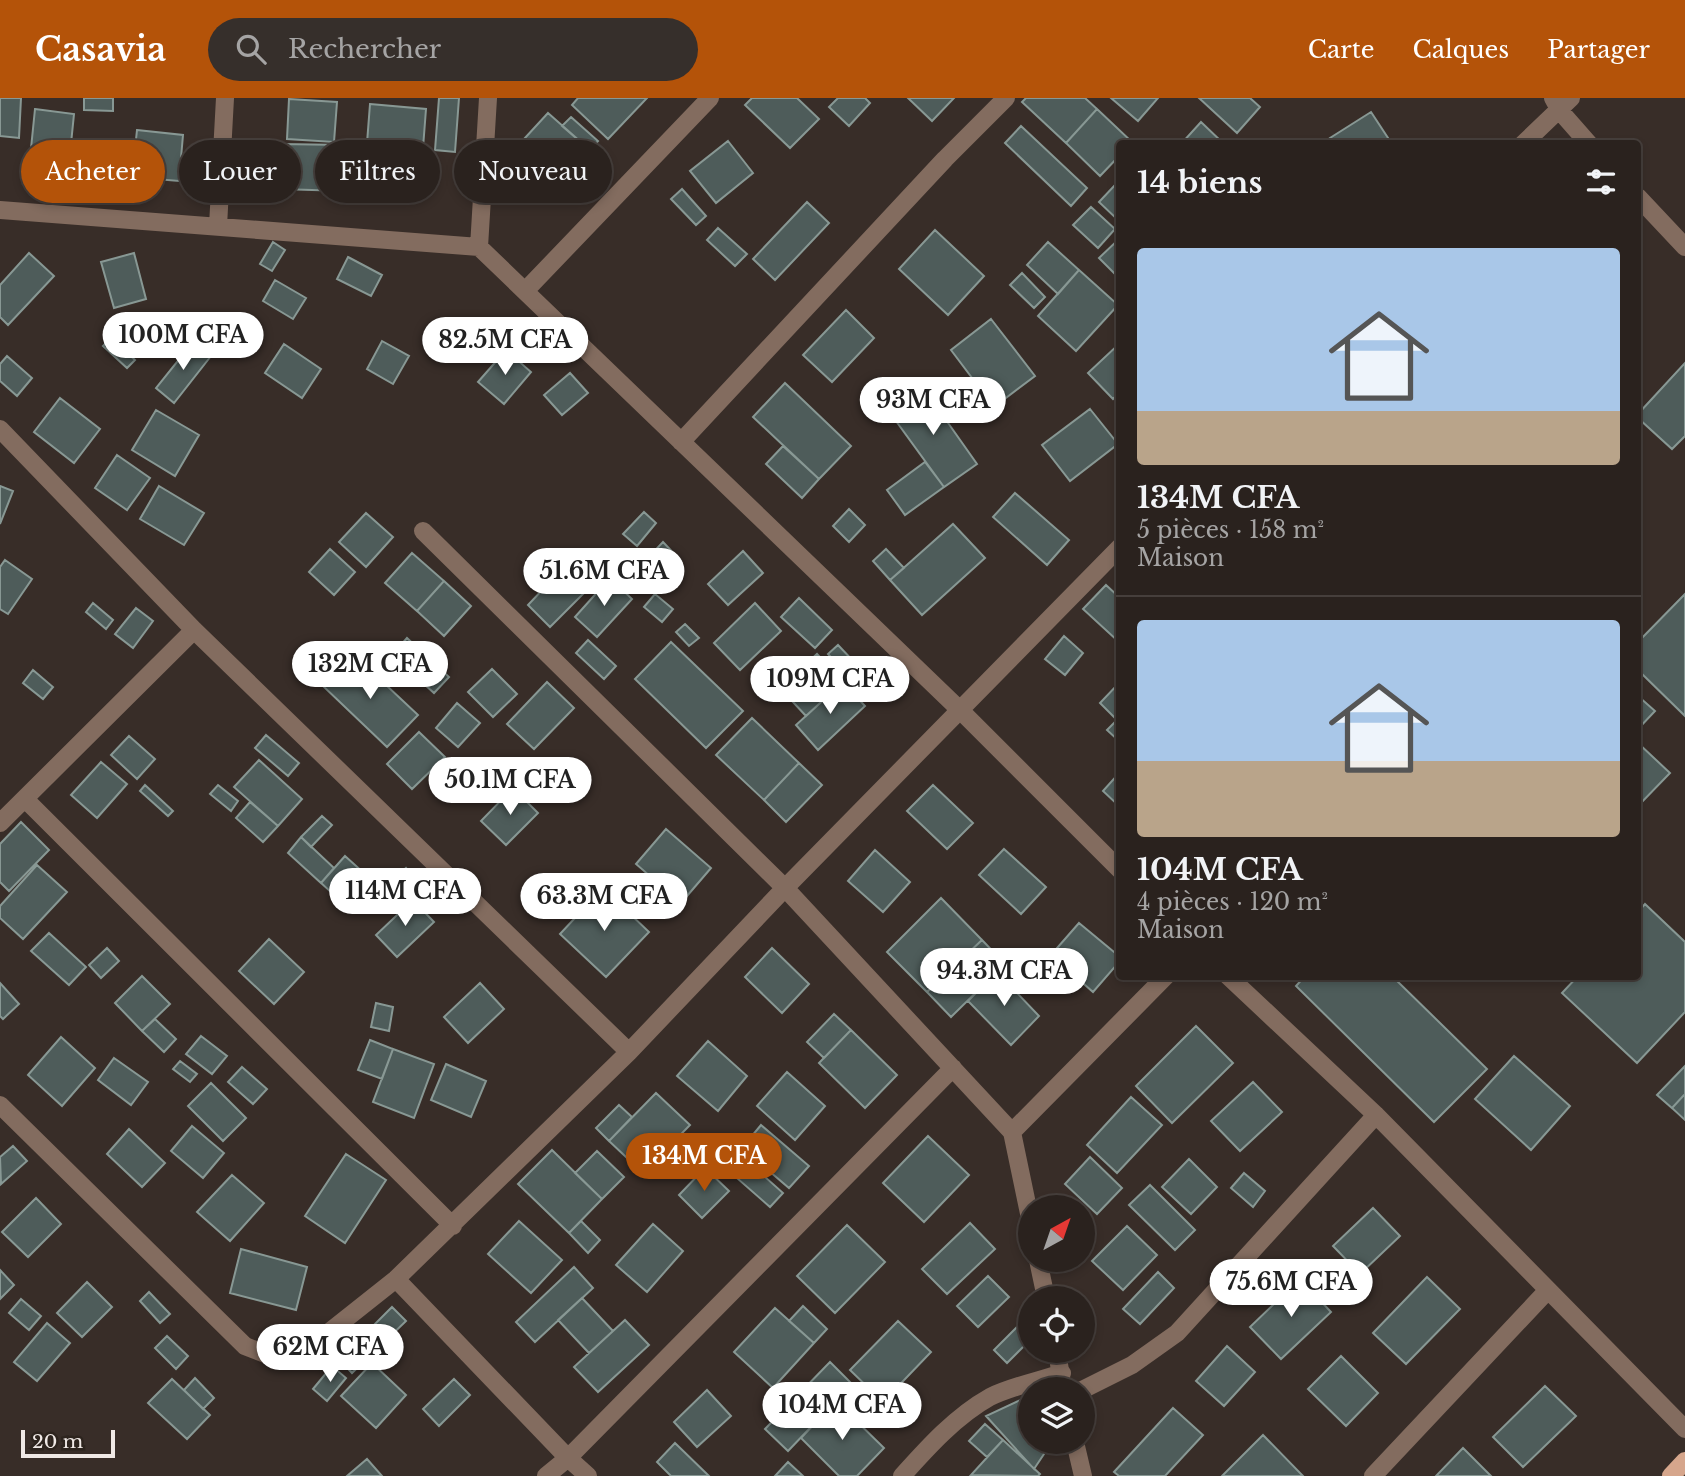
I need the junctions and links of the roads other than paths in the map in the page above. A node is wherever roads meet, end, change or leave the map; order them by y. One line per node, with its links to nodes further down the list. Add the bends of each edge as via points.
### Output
1 (225, 98): 10 (street)
2 (488, 98): 11 (street)
3 (710, 98): 13 (street)
4 (1006, 98): 15 (street)
5 (1561, 102): 6 (street); 7 (street)
6 (1527, 140)
7 (1586, 140)
8 (1641, 200): 12 (street)
9 (0, 210): 10 (street)
10 (218, 226): 11 (street)
11 (479, 247): 13 (street)
12 (1685, 247)
13 (525, 291): 15 (street)
14 (0, 429): 18 (street)
15 (681, 442): 19 (street)
16 (423, 531): 23 (street)
17 (1116, 551): 19 (street)
18 (194, 630): 20 (street); 26 (street)
19 (961, 711): 22 (street); 23 (street)
20 (25, 799): 21 (street); 32 (street)
21 (0, 823)
22 (1116, 866)
23 (785, 888): 26 (street); 27 (street)
24 (1162, 980): 30 (street)
25 (1232, 980): 29 (street)
26 (629, 1052): 32 (street)
27 (953, 1068): 30 (street); 39 (street)
28 (0, 1105): 33 (street, via 245,1346 285,1356 309,1349)
29 (1376, 1115): 34 (street); 35 (street, via 1177,1333 1132,1365)
30 (1012, 1132): 31 (street)
31 (1025, 1195)
32 (453, 1226): 33 (street)
33 (396, 1279): 39 (street)
34 (1548, 1290): 37 (street); 45 (street)
35 (1095, 1384)
36 (1018, 1391): 43 (street, via 993,1396 965,1413)
37 (1685, 1429)
38 (1078, 1454): 44 (street)
39 (568, 1458): 41 (street); 42 (street)
40 (1685, 1461): 46 (main road)
41 (546, 1476)
42 (588, 1476)
43 (902, 1476)
44 (1083, 1476)
45 (1373, 1476)
46 (1671, 1476)

